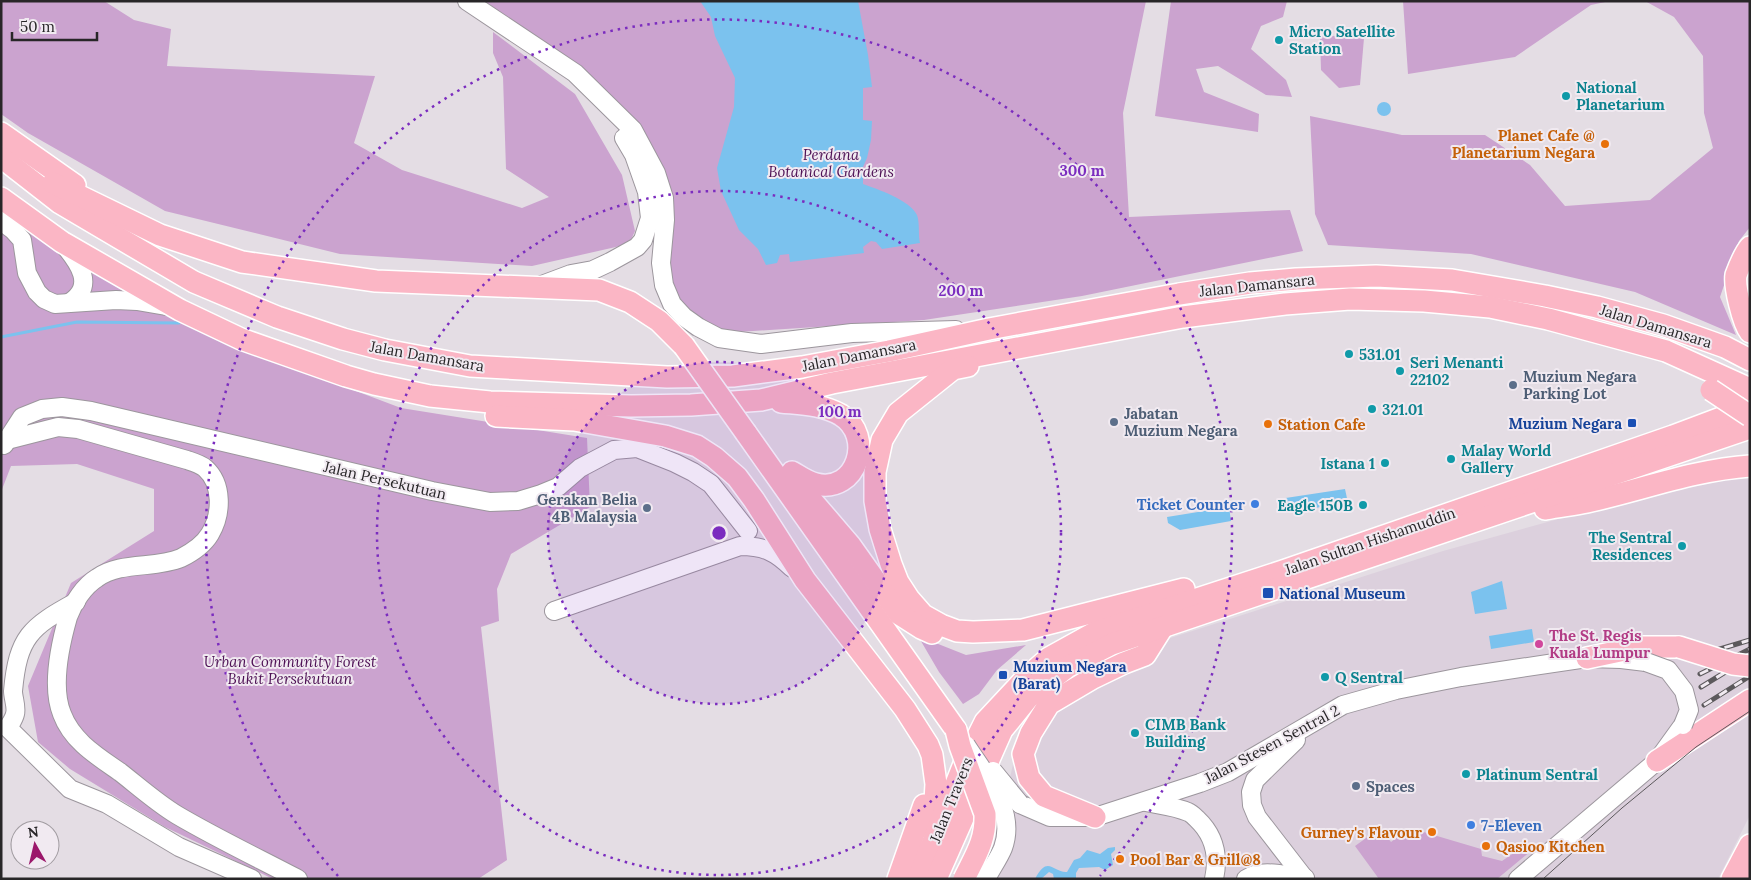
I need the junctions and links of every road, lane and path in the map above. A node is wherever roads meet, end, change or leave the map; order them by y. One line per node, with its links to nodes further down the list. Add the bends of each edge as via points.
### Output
1 (467, 1): 2 (street, via 574,73)
2 (616, 113): 10 (street, via 647,192 650,218 643,240 625,255 593,270); 13 (street, via 633,130 645,150 664,198 661,263 664,285 672,304 698,327 719,338 761,344 852,333)
3 (1, 134): 6 (main road)
4 (1, 156): 6 (main road); 13 (main road, Jalan Damansara, via 60,203 194,282 277,317 343,339 470,366 667,377 733,376 889,351)
5 (1, 198): 8 (main road, Jalan Damansara)
6 (119, 216): 10 (main road, via 160,235 242,262 376,281)
7 (1, 221): 11 (street, via 22,240 27,273 37,292 55,304)
8 (62, 242): 11 (street, via 77,261 83,280 79,295); 12 (main road, Jalan Damansara)
9 (1750, 247): 14 (main road, via 1736,277 1742,316)
10 (538, 286): 25 (main road, bridge, via 599,290 630,302 659,321 684,346)
11 (69, 303): 12 (street, via 137,301)
12 (180, 310): 18 (main road, Jalan Damansara, via 241,339)
13 (990, 329): 16 (main road, Jalan Damansara, via 1250,283 1376,276 1452,280 1597,307 1663,325 1725,347)
14 (1750, 332)
15 (1096, 333): 17 (main road, Jalan Damansara, via 1183,317 1285,304 1404,300 1490,307 1548,319 1666,350); 21 (main road, Jalan Damansara, via 832,383); 38 (main road, via 1038,351 953,369 898,413 882,440 875,472 875,501 880,529 898,582 909,599 923,615 957,630)
16 (1750, 360)
17 (1713, 381): 19 (main road, Jalan Damansara); 23 (main road, bridge)
18 (374, 384): 21 (main road, Jalan Damansara, via 430,396 490,402 631,406); 30 (main road, via 412,400 487,416 574,420 654,433 697,446)
19 (1750, 389)
20 (1750, 396): 26 (main road)
21 (761, 400): 28 (main road, via 817,405 842,416 857,432 859,454 851,473 842,481 817,485)
22 (1750, 407): 26 (main road, Jalan Sultan Hishamuddin)
23 (1750, 416)
24 (1750, 428): 31 (main road, Jalan Sultan Hishamuddin)
25 (746, 433): 28 (main road); 44 (main road)
26 (1672, 436): 33 (main road, Jalan Sultan Hishamuddin)
27 (4, 445): 32 (street, Jalan Persekutuan, via 22,417 42,409 62,407 490,502 518,501 541,494 558,487 580,468 614,450 637,448 675,463 710,484); 35 (street, via 58,428 78,429 187,460 204,467 215,481 220,500 210,534 199,546 172,562 116,570 98,577)
28 (780, 464): 38 (main road, via 850,545 899,614 921,628 956,643 992,641)
29 (1750, 466): 31 (main road, via 1690,474 1587,502)
30 (728, 469): 32 (street, via 750,507 751,521); 34 (main road, via 745,487)
31 (1477, 521): 37 (main road, Jalan Sultan Hishamuddin)
32 (744, 538): 34 (street, via 752,546 779,556); 36 (street)
33 (1284, 571): 38 (main road, via 1194,587); 43 (main road, Jalan Sultan Hishamuddin, via 1096,632 1049,658 1026,678)
34 (805, 580): 45 (main road, via 905,709)
35 (76, 602): 52 (street, via 40,623 20,650 13,696 15,714 8,728 70,789 107,804 179,847); 53 (street, via 61,646 57,681 61,713 82,744 176,814)
36 (554, 611)
37 (1162, 628): 43 (main road, Jalan Sultan Hishamuddin, via 1112,644 1067,667); 48 (main road, via 1145,655 1093,678 1049,704 1030,733 1023,754 1029,778 1044,796)
38 (1022, 630)
39 (1587, 658): 40 (main road, bridge, via 1639,647 1679,647); 42 (street, Jalan Stesen Sentral 2, via 1396,690 1343,706); 46 (street, Jalan Stesen Sentral 2, bridge, via 1646,662 1668,670 1684,691 1688,710)
40 (1750, 666)
41 (1750, 700): 46 (main road)
42 (1316, 721): 47 (street, Jalan Stesen Sentral 2, via 1228,772); 60 (street, via 1255,780 1251,792 1257,817)
43 (994, 726): 49 (main road, Jalan Travers, via 964,764); 55 (main road, Jalan Travers)
44 (956, 730): 48 (street, Jalan Stesen Sentral 2, bridge, via 970,742 1020,804 1050,816); 56 (main road, bridge, via 985,814 984,840); 57 (street, bridge, via 995,790 1006,816 1003,848)
45 (922, 736): 51 (main road, via 932,755 936,784 935,801); 54 (main road, via 926,795)
46 (1658, 761): 61 (street, Jalan Stesen Sentral 2)
47 (1143, 802): 48 (street, Jalan Stesen Sentral 2); 58 (street, via 1190,812 1203,825 1213,840)
48 (1095, 817)
49 (943, 820): 51 (main road); 51 (main road, Jalan Travers)
50 (1750, 845): 62 (main road)
51 (917, 868)
52 (252, 879)
53 (298, 879)
54 (898, 879)
55 (936, 879)
56 (964, 879)
57 (986, 879)
58 (1214, 879)
59 (1246, 879): 60 (street, via 1266,873)
60 (1305, 879)
61 (1518, 879)
62 (1732, 879)

